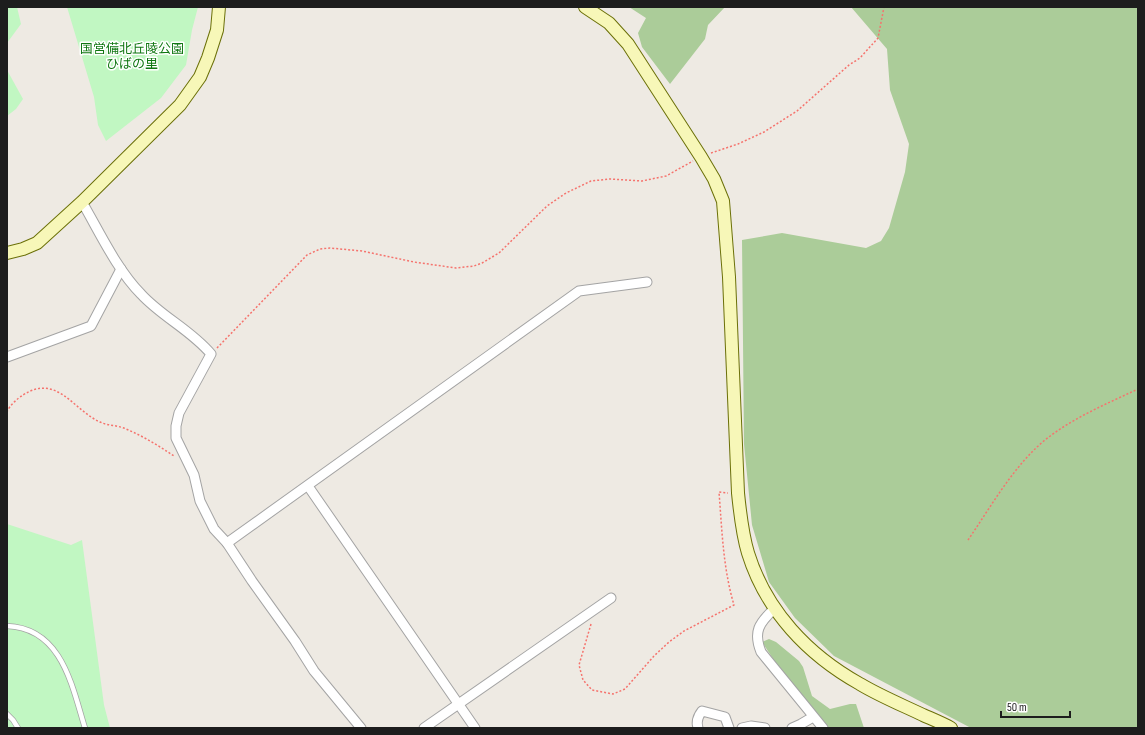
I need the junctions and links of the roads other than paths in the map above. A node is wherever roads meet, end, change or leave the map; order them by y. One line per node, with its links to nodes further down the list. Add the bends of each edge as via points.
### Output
1 (220, 7): 3 (street, via 217,30 208,58 200,77 184,100)
2 (585, 7): 11 (street, via 609,23 628,44 701,156 723,201 729,277 738,493 749,554)
3 (82, 202): 4 (street, via 37,243); 5 (street)
4 (7, 253)
5 (121, 269): 7 (street, via 91,326); 9 (street, via 140,294 202,343 211,354 179,413 176,438 196,481 200,501 214,528)
6 (646, 282): 8 (street, via 579,291)
7 (7, 357)
8 (308, 486): 9 (street); 13 (street)
9 (227, 543): 18 (street, via 314,671)
10 (611, 598): 13 (street)
11 (774, 609): 15 (street, via 760,625 756,637 760,652); 27 (street, via 806,646 829,664 860,684)
12 (7, 626): 17 (lane, via 22,628 38,635 52,646 70,679)
13 (458, 704): 19 (street); 20 (street)
14 (7, 714): 16 (lane)
15 (814, 717): 25 (street); 26 (street)
16 (18, 728)
17 (85, 728)
18 (361, 728)
19 (424, 728)
20 (475, 728)
21 (698, 728): 22 (street, via 698,717 702,711 725,717)
22 (729, 728)
23 (742, 728): 24 (street)
24 (765, 728)
25 (792, 728)
26 (822, 728)
27 (951, 728)

